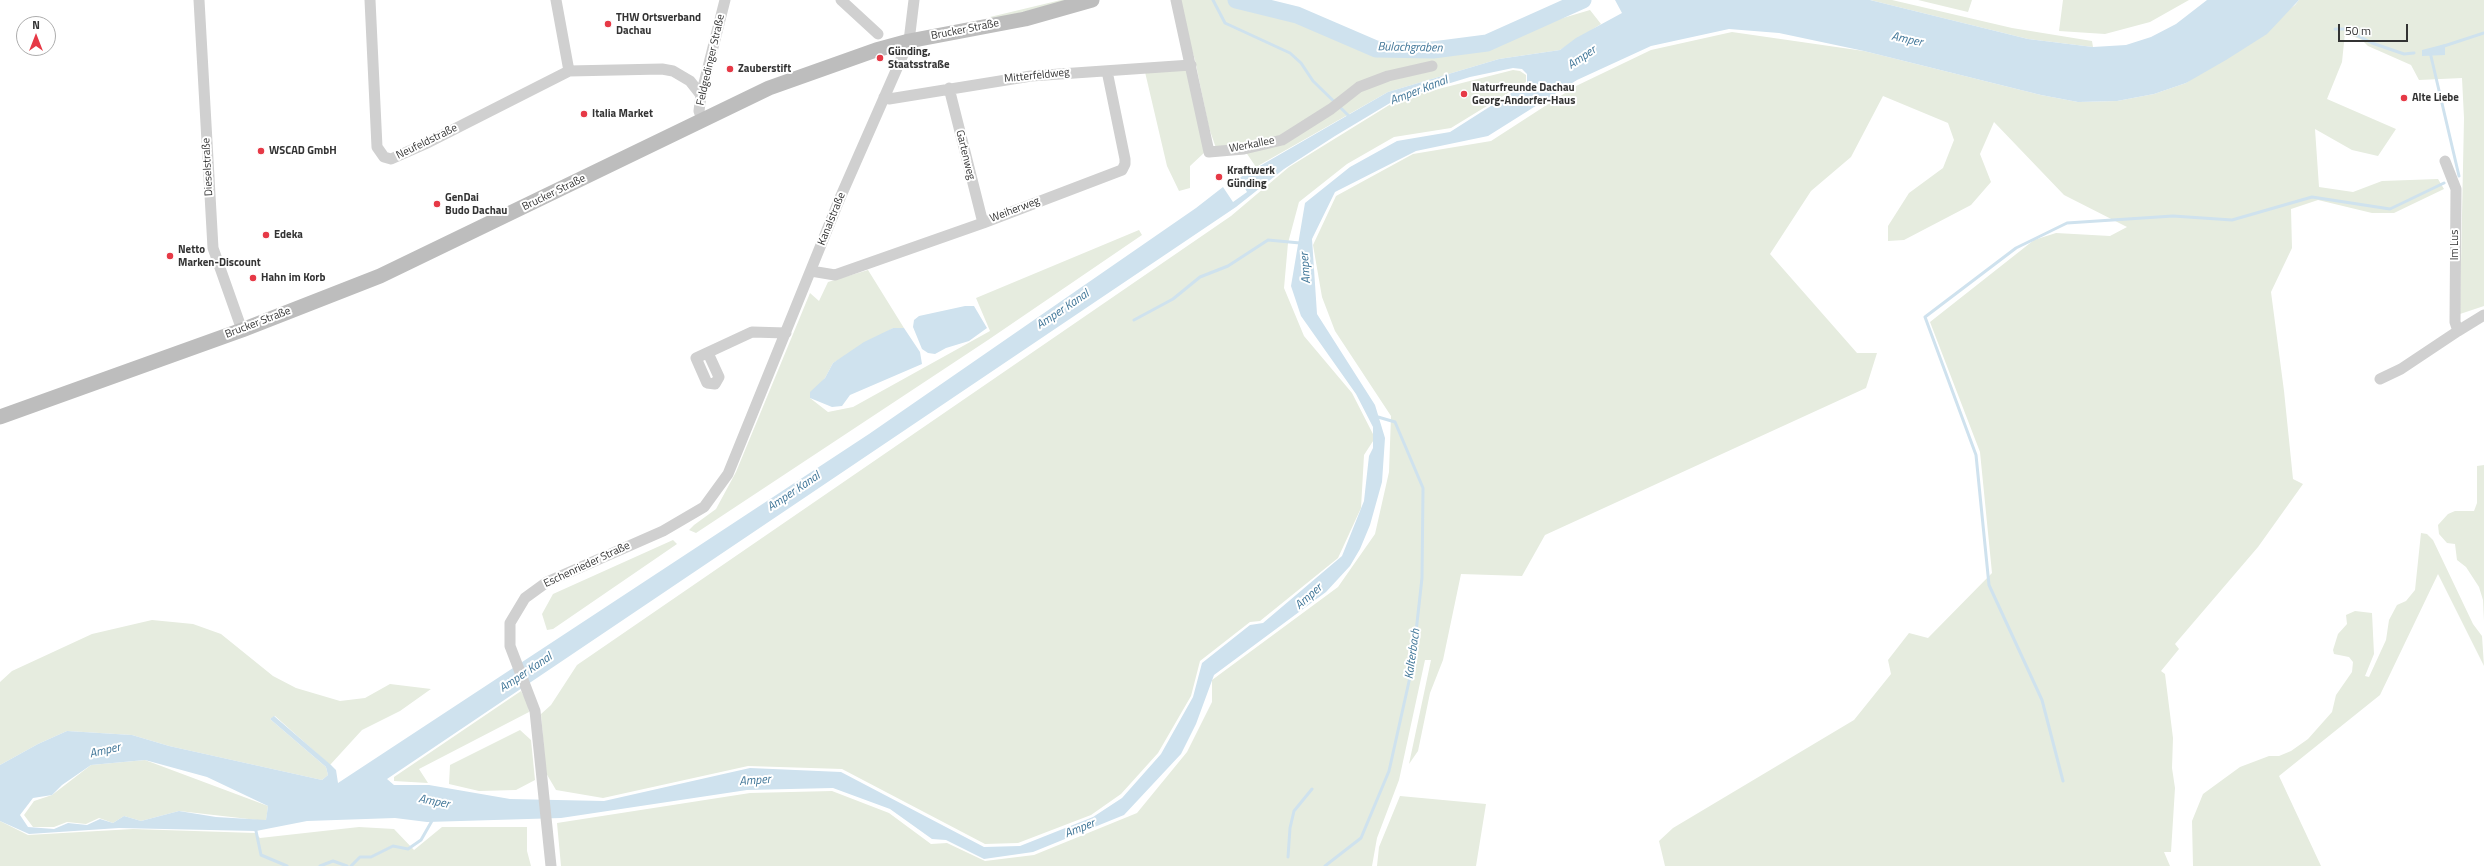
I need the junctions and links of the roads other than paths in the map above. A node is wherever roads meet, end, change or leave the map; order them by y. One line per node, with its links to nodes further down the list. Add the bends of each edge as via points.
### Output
1 (199, 0): 23 (street, Dieselstraße, via 213,248)
2 (370, 0): 13 (street, Neufeldstraße, via 377,147 384,157 398,157)
3 (556, 0): 13 (street)
4 (725, 0): 16 (street, Feldgedinger Straße)
5 (841, 0): 9 (street)
6 (914, 0): 10 (street, Kanalstraße)
7 (1092, 0): 10 (main road, Brucker Straße, via 1025,19)
8 (1176, 0): 11 (street, Werkallee)
9 (878, 34)
10 (910, 41): 17 (street, Kanalstraße); 18 (main road, Brucker Straße, via 844,61 777,86)
11 (1191, 66): 12 (street, Werkallee, via 1209,152 1244,149 1282,140 1359,87 1388,76); 14 (street, Mitterfeldweg)
12 (1432, 66)
13 (569, 71): 16 (street, Neufeldstraße, via 673,71 690,81)
14 (1106, 71): 15 (street, Mitterfeldweg, via 1032,76); 20 (street, Weiherweg, via 1125,159 1122,170)
15 (949, 88): 17 (street, Mitterfeldweg, via 889,99); 20 (street, Gartenweg)
16 (701, 95): 18 (street, Feldgedinger Straße, via 699,112)
17 (884, 97): 21 (street, Kanalstraße)
18 (702, 119): 23 (main road, Brucker Straße, via 456,242 380,276)
19 (2445, 161): 24 (street, Im Lus, via 2456,190 2455,322)
20 (983, 223): 21 (street, Weiherweg, via 835,275)
21 (811, 271): 25 (street, Kanalstraße)
22 (2484, 316): 24 (street)
23 (242, 330): 29 (main road, Brucker Straße)
24 (2458, 331): 27 (street, via 2401,369)
25 (786, 333): 26 (street, via 752,332); 28 (street, Kanalstraße)
26 (708, 353)
27 (2380, 379)
28 (759, 400): 30 (street, Eschenrieder Straße, via 728,474 704,507 663,531 547,582 525,598 510,623 510,646 535,711)
29 (0, 417)
30 (551, 866)

